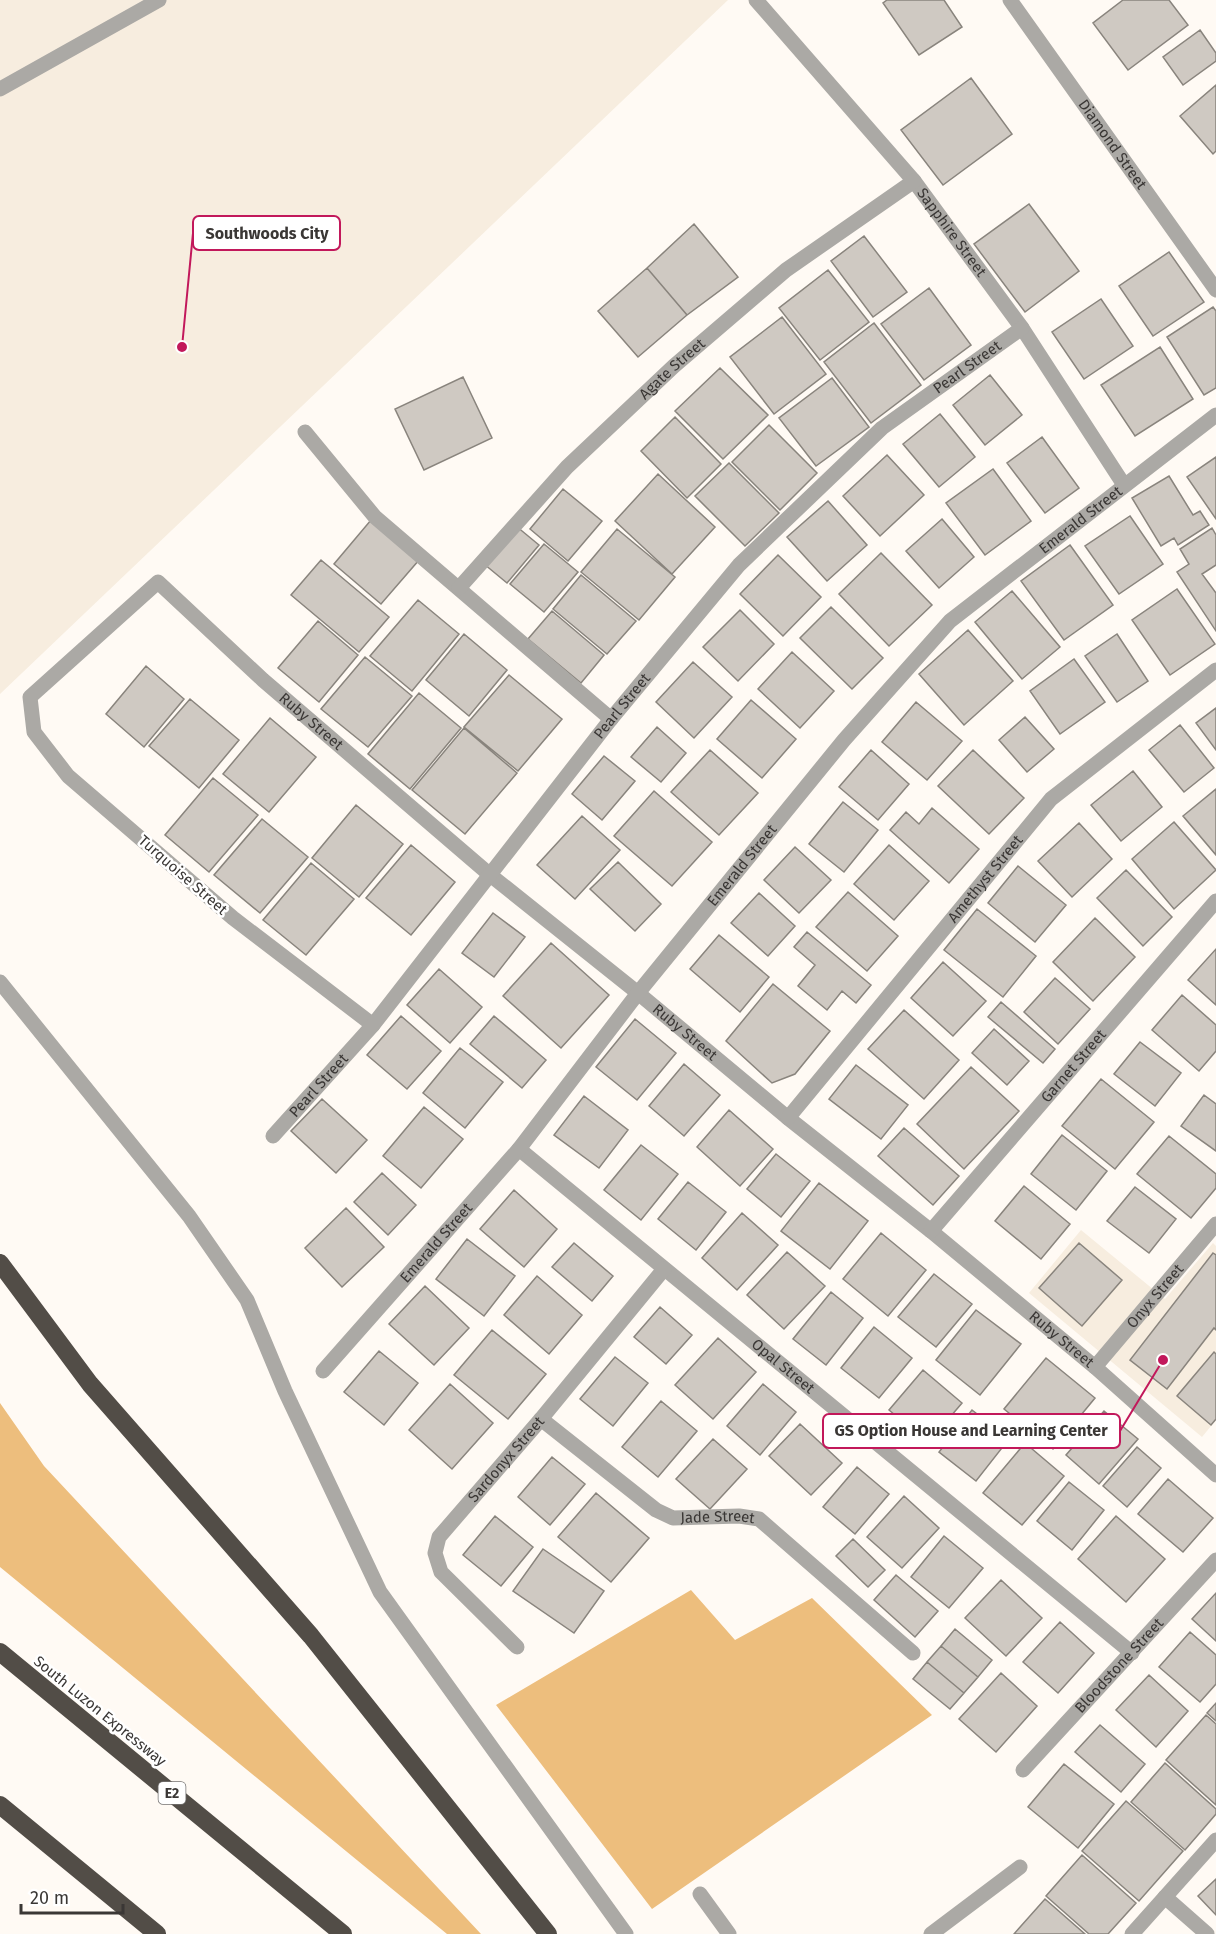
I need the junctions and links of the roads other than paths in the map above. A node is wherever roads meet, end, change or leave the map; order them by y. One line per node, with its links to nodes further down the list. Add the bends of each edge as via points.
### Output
1 (159, 0): 4 (street)
2 (756, 0): 5 (street, Sapphire Street)
3 (1010, 0): 6 (street, Diamond Street)
4 (0, 89)
5 (914, 181): 7 (street, Sapphire Street); 11 (street, Agate Street, via 786,270 674,366 567,467)
6 (1216, 290)
7 (1022, 328): 10 (street, Sapphire Street); 14 (street, Pearl Street, via 882,428 739,565)
8 (1216, 415): 10 (street, Emerald Street)
9 (305, 432): 11 (street, via 375,518)
10 (1124, 485): 18 (street, Emerald Street, via 950,621 844,740)
11 (459, 588): 14 (street)
12 (1216, 670): 20 (street, Amethyst Street, via 1051,799)
13 (30, 697): 15 (street, Ruby Street, via 158,582 263,680); 19 (street, Turquoise Street, via 34,732 68,776 233,918)
14 (611, 719): 15 (street, Pearl Street)
15 (489, 874): 18 (street, Ruby Street); 19 (street, Pearl Street)
16 (1216, 901): 24 (street, Garnet Street)
17 (0, 982): 45 (street, via 189,1216 247,1300 285,1391 380,1592)
18 (638, 993): 20 (street, Ruby Street); 22 (street, Emerald Street)
19 (373, 1025): 21 (street, Pearl Street)
20 (788, 1118): 24 (street, Ruby Street)
21 (273, 1136)
22 (519, 1149): 26 (street, Opal Street); 28 (street, Emerald Street)
23 (1216, 1224): 27 (street, Onyx Street)
24 (931, 1231): 27 (street, Ruby Street)
25 (0, 1263): 44 (highway, via 90,1384 311,1636)
26 (664, 1269): 29 (street, Sardonyx Street); 35 (street, Opal Street)
27 (1095, 1367): 30 (street, Ruby Street)
28 (323, 1371)
29 (541, 1419): 32 (street, Sardonyx Street, via 439,1538 435,1553 441,1572); 34 (street, Jade Street, via 656,1510 673,1518 759,1519)
30 (1216, 1475)
31 (1216, 1560): 35 (street, Bloodstone Street)
32 (517, 1647)
33 (0, 1652): 43 (highway, South Luzon Expressway / E2)
34 (913, 1653)
35 (1132, 1653): 36 (street, Bloodstone Street)
36 (1023, 1770)
37 (0, 1805): 42 (highway)
38 (1216, 1840): 41 (street)
39 (1020, 1867): 47 (street)
40 (700, 1894): 46 (street)
41 (1165, 1897): 48 (street); 49 (street)
42 (157, 1934)
43 (343, 1934)
44 (548, 1934)
45 (626, 1934)
46 (729, 1934)
47 (932, 1934)
48 (1132, 1934)
49 (1207, 1934)

